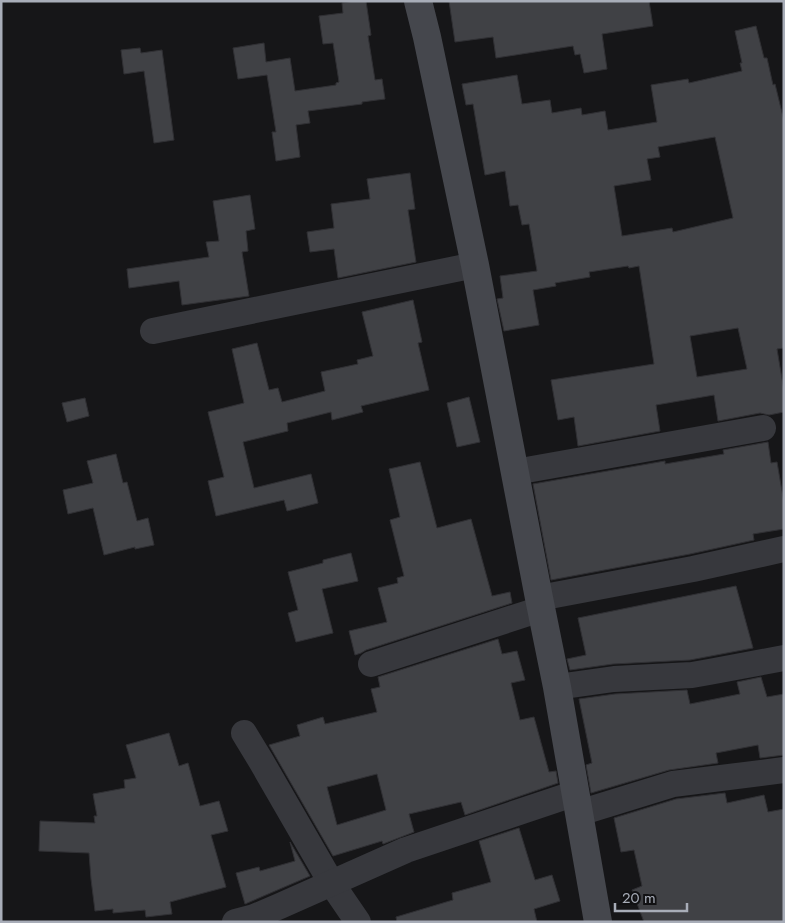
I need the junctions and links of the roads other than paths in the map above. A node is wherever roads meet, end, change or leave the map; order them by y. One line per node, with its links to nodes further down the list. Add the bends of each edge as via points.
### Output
1 (418, 1): 2 (street)
2 (475, 266): 3 (street); 5 (street)
3 (154, 331)
4 (763, 428): 5 (street)
5 (515, 472): 7 (street)
6 (784, 549): 7 (street)
7 (540, 604): 9 (street); 10 (street)
8 (784, 658): 10 (street, via 692,675 614,679)
9 (370, 664)
10 (557, 687): 13 (street)
11 (244, 733): 14 (street)
12 (784, 770): 13 (street, via 673,784)
13 (578, 803): 14 (street, via 406,850); 17 (street)
14 (332, 884): 15 (street); 16 (street)
15 (235, 922)
16 (358, 922)
17 (598, 922)

